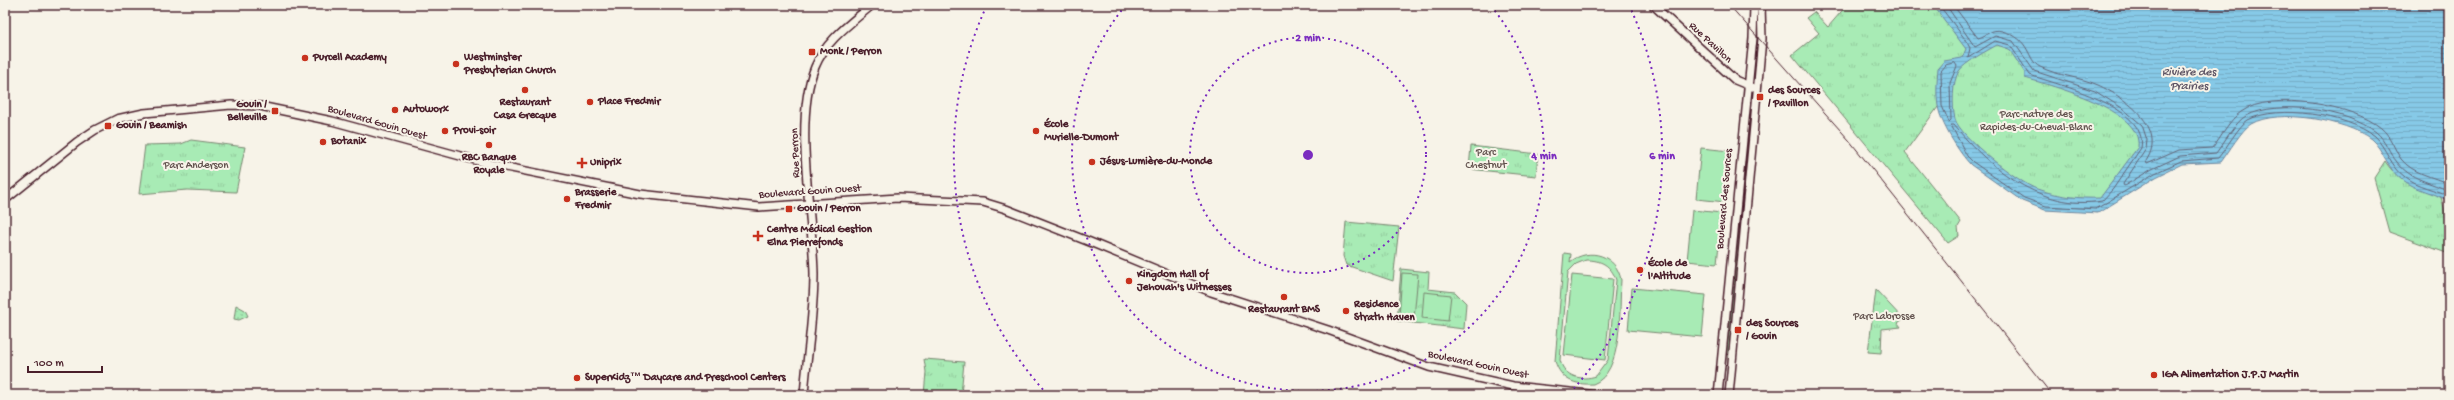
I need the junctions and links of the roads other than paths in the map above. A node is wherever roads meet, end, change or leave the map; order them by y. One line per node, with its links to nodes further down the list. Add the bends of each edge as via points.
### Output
1 (872, 5): 8 (street, Rue Perron, via 822,52 810,83 806,127)
2 (1653, 5): 5 (street, Rue Pavillon, via 1732,78)
3 (1754, 5): 5 (street, Boulevard des Sources)
4 (1761, 5): 6 (street, Boulevard des Sources, via 1763,24)
5 (1748, 86): 6 (street, Rue Pavillon); 11 (street, Boulevard des Sources)
6 (1757, 88): 12 (street, Boulevard des Sources)
7 (5, 200): 8 (street, Boulevard Gouin Ouest, via 77,142 112,121 142,113 250,105 326,119 466,158 605,189 747,206)
8 (810, 204): 9 (street, Rue Perron, via 814,281); 10 (street, Boulevard Gouin Ouest, via 904,198 990,204 1211,292 1430,367 1513,386)
9 (804, 395)
10 (1598, 395)
11 (1718, 395)
12 (1729, 395)

